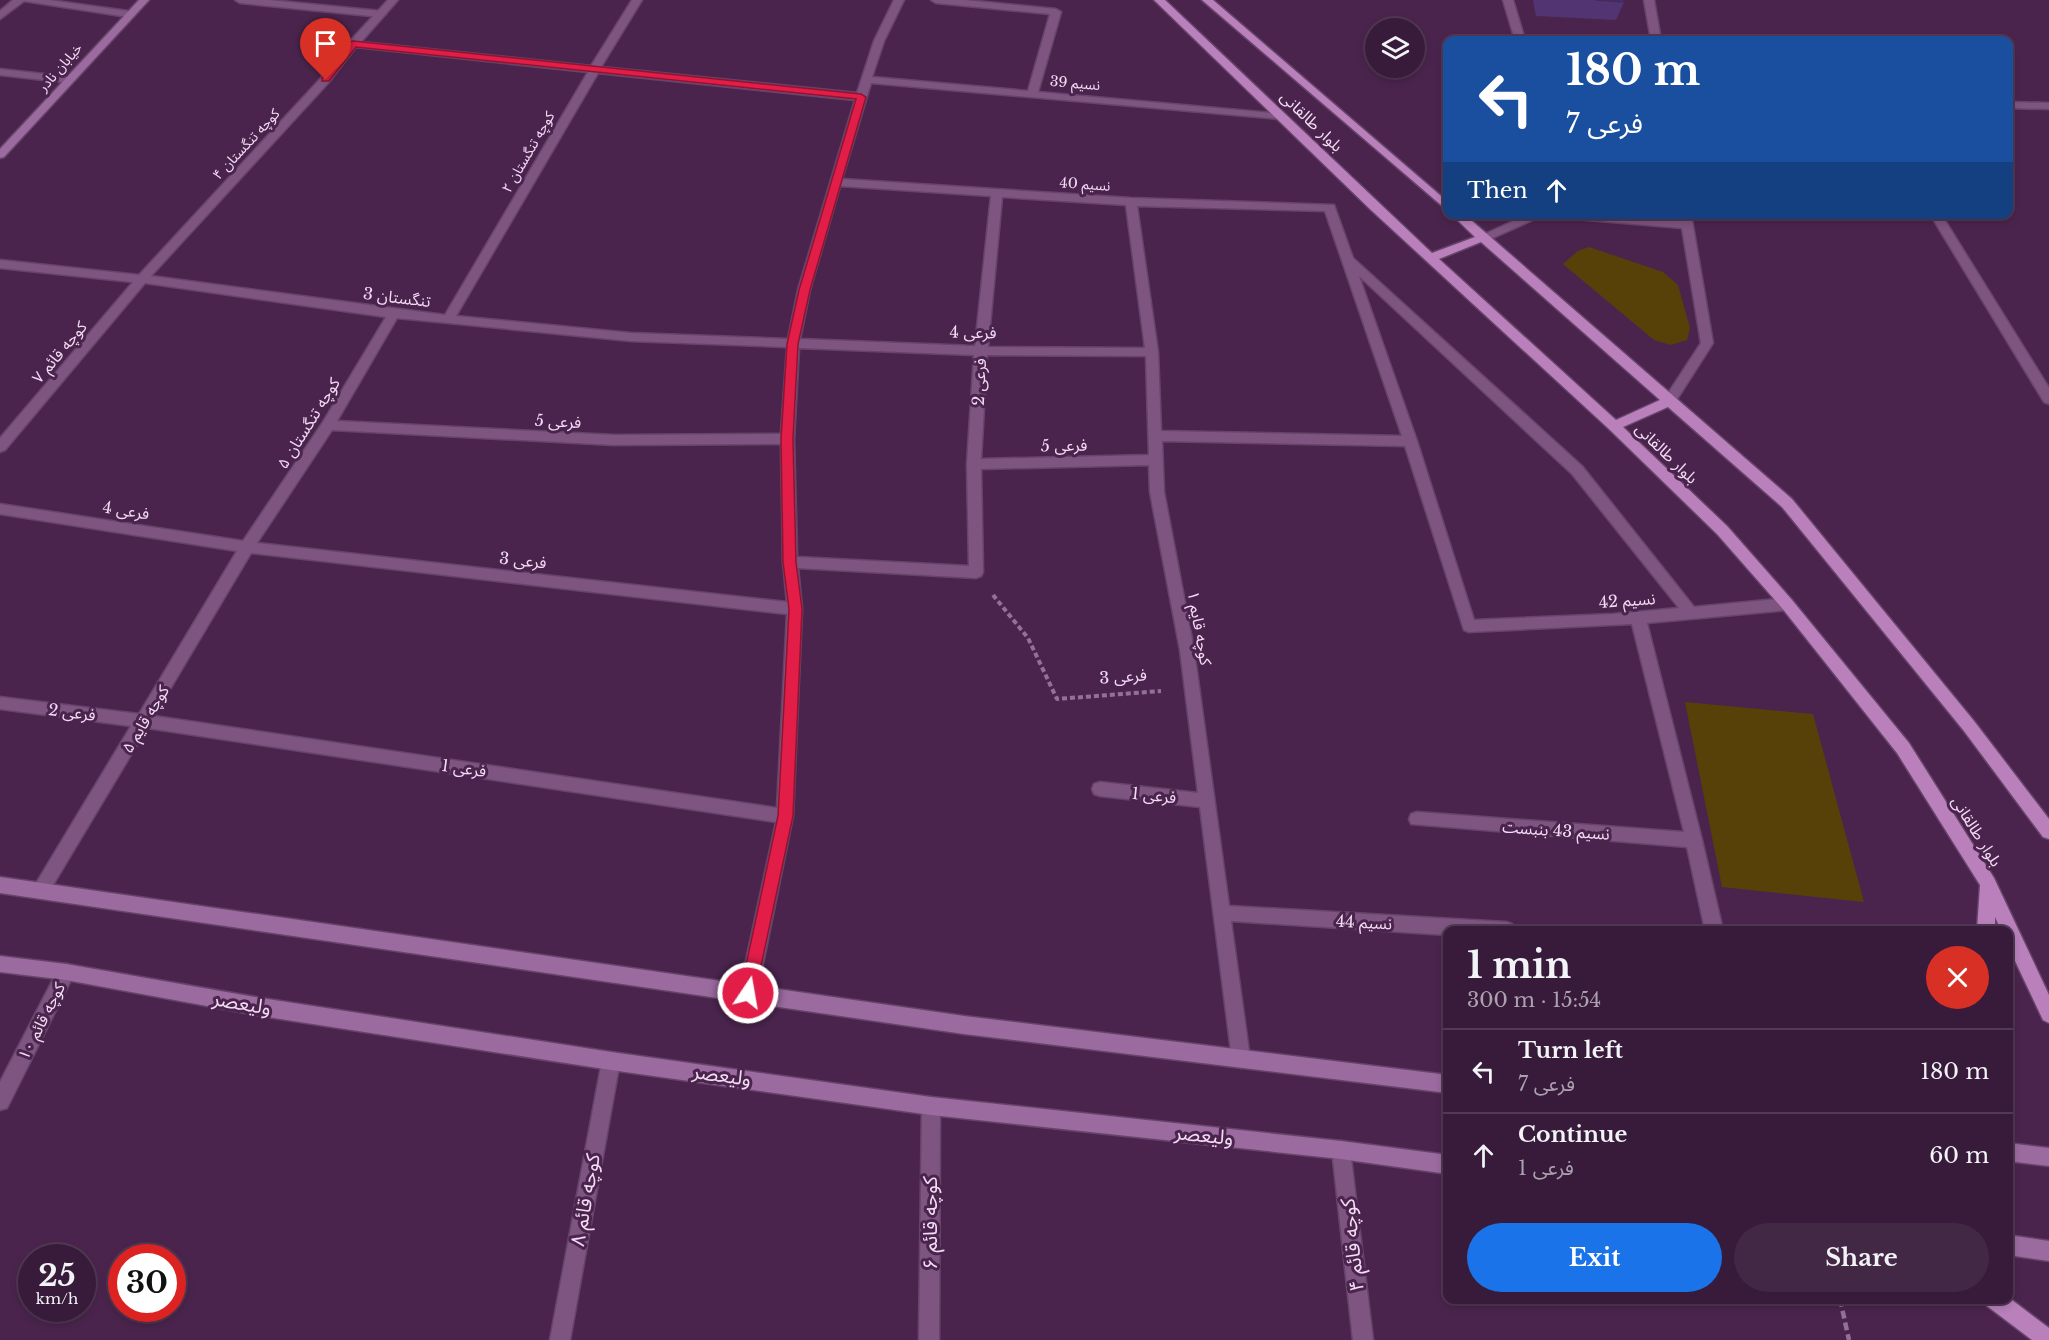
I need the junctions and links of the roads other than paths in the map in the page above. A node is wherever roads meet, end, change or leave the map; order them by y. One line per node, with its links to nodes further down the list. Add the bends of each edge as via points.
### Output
1 (20, 0): 15 (street)
2 (28, 0): 13 (street)
3 (144, 0): 13 (main road, خیابان نادر)
4 (240, 0): 14 (street)
5 (393, 0): 14 (street, کوچه تنگستان ۴)
6 (637, 0): 19 (street, کوچه تنگستان ۲)
7 (899, 0): 22 (street, via 879,41)
8 (936, 0): 23 (street, via 1056,12)
9 (1159, 0): 27 (main road, بلوار طالقانی)
10 (1207, 0): 32 (main road, بلوار طالقانی)
11 (1508, 0): 16 (street)
12 (1649, 0): 17 (street)
13 (128, 14): 21 (main road, خیابان نادر)
14 (381, 14): 18 (street, کوچه تنگستان ۴)
15 (0, 16)
16 (1519, 36)
17 (1655, 36)
18 (353, 44): 19 (street); 42 (street, کوچه تنگستان ۴, via 326,80)
19 (594, 70): 24 (street); 44 (street, کوچه تنگستان ۲)
20 (0, 72): 21 (street)
21 (70, 80): 28 (main road, خیابان نادر)
22 (867, 80): 23 (street, نسیم 39); 24 (street)
23 (1032, 94): 27 (street, نسیم 39)
24 (861, 97): 29 (street)
25 (2013, 105): 26 (street)
26 (2049, 106)
27 (1280, 116): 39 (main road, بلوار طالقانی)
28 (0, 154)
29 (837, 182): 30 (street, نسیم 40); 45 (street, via 804,290)
30 (997, 193): 31 (street, نسیم 40); 46 (street, فرعی 2)
31 (1131, 202): 40 (street, نسیم 40, via 1330,208); 47 (street, کوچه قایم ۱)
32 (1443, 203)
33 (1462, 219): 38 (main road)
34 (1528, 219): 38 (street)
35 (1666, 219): 37 (street)
36 (1938, 219): 48 (street)
37 (1686, 220): 49 (street, via 1707,343)
38 (1482, 237): 39 (main road); 49 (main road)
39 (1431, 258): 51 (main road, بلوار طالقانی)
40 (1348, 259): 54 (street); 63 (street, via 1577,470)
41 (0, 264): 42 (street, تنگستان 3)
42 (142, 279): 43 (street, تنگستان 3); 55 (street, کوچه قائم ۷)
43 (394, 314): 44 (street, تنگستان 3); 50 (street, کوچه تنگستان ۵)
44 (448, 320): 45 (street, تنگستان 3, via 631,337)
45 (793, 344): 46 (street, فرعی 4); 53 (street)
46 (981, 351): 47 (street, فرعی 4); 57 (street, فرعی 2)
47 (1152, 352): 52 (street, کوچه قایم ۱)
48 (2049, 399)
49 (1669, 401): 51 (main road); 71 (main road, via 1787,503 1969,726)
50 (328, 424): 53 (street, فرعی 5, via 614,440); 59 (street, کوچه تنگستان ۵)
51 (1614, 426): 61 (main road, بلوار طالقانی, via 1722,530)
52 (1154, 436): 54 (street); 56 (street, کوچه قایم ۱)
53 (787, 439): 60 (street)
54 (1410, 441): 64 (street, نسیم 42, via 1469,626)
55 (0, 447)
56 (1155, 460): 57 (street, فرعی 5); 68 (street, کوچه قایم ۱)
57 (974, 464): 60 (street, فرعی 2, via 976,572)
58 (0, 509): 59 (street, فرعی 4)
59 (247, 547): 62 (street, فرعی 3); 66 (street, کوچه قایم ۵)
60 (790, 562): 62 (street)
61 (1787, 604): 63 (street, نسیم 42); 73 (main road, بلوار طالقانی, via 1903,748)
62 (795, 609): 69 (street)
63 (1691, 613): 64 (street, نسیم 42)
64 (1638, 618): 72 (street)
65 (0, 703): 66 (street, فرعی 2)
66 (144, 721): 69 (street, فرعی 1); 75 (street, کوچه قایم ۵)
67 (1100, 789): 68 (street, فرعی 1)
68 (1207, 801): 76 (street, کوچه قایم ۱)
69 (785, 816): 84 (street)
70 (1418, 819): 72 (street, نسیم 43 بنبست)
71 (2049, 832)
72 (1694, 840): 78 (street)
73 (1988, 883): 79 (main road); 80 (main road, بلوار طالقانی)
74 (0, 885): 75 (main road)
75 (42, 890): 84 (main road)
76 (1222, 913): 77 (street, نسیم 44); 86 (street, کوچه قایم ۱)
77 (1443, 926)
78 (1713, 926)
79 (1986, 926)
80 (2008, 926)
81 (2013, 937): 85 (main road, بلوار طالقانی)
82 (0, 964): 83 (main road, ولیعصر)
83 (66, 972): 87 (main road, ولیعصر, via 261,1007); 89 (street, کوچه قائم ۱۰)
84 (748, 993): 86 (main road, via 964,1025)
85 (2049, 1014)
86 (1241, 1059): 88 (main road)
87 (611, 1060): 90 (main road, ولیعصر); 98 (street, کوچه قائم ۸)
88 (1443, 1083)
89 (0, 1101)
90 (931, 1106): 91 (main road, ولیعصر); 99 (street, کوچه قائم ۶)
91 (1341, 1150): 94 (main road, ولیعصر); 100 (street, کوچه قائم ۴)
92 (2013, 1153): 93 (main road)
93 (2049, 1157)
94 (1443, 1164)
95 (2013, 1246): 96 (main road)
96 (2049, 1251)
97 (2001, 1304): 101 (main road)
98 (560, 1340)
99 (929, 1340)
100 (1363, 1340)
101 (2049, 1340)

